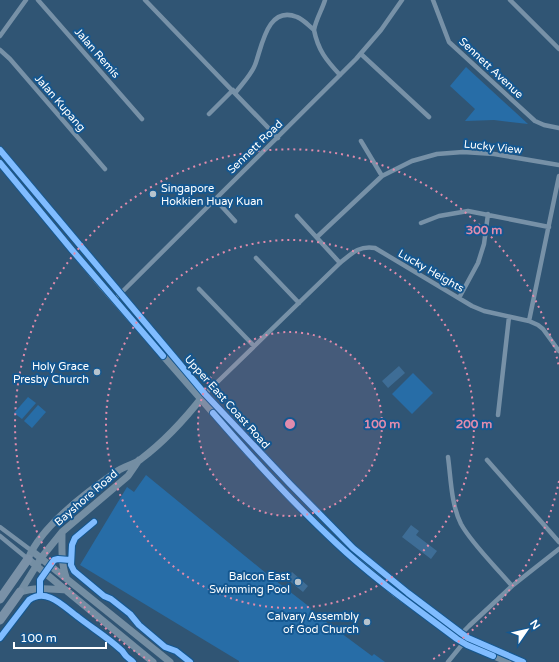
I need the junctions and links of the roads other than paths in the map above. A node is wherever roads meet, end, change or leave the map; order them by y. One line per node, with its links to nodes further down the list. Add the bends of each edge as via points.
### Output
1 (26, 0): 9 (street)
2 (38, 0): 17 (street, Jalan Remis)
3 (145, 0): 14 (street)
4 (325, 0): 8 (street)
5 (402, 0): 12 (street, Sennett Road)
6 (433, 0): 18 (street, Sennett Avenue, via 449,42 535,122)
7 (510, 0): 10 (street)
8 (314, 30): 13 (street, via 321,52); 14 (street, via 298,17 290,15 282,15 274,20 267,29 255,67)
9 (0, 36)
10 (559, 49)
11 (0, 50): 24 (street, Jalan Kupang, via 10,58)
12 (361, 54): 13 (street, Sennett Road); 16 (street)
13 (340, 75): 19 (street, Sennett Road)
14 (234, 91): 15 (street); 19 (street)
15 (209, 114)
16 (429, 117)
17 (142, 119)
18 (559, 128)
19 (278, 138): 28 (street, Sennett Road)
20 (361, 141): 25 (street)
21 (0, 150): 38 (main road, Upper East Coast Road)
22 (0, 164): 40 (main road, Upper East Coast Road)
23 (559, 165): 25 (street, Lucky View, via 494,154 463,152 438,154 412,161)
24 (105, 169)
25 (382, 176): 34 (street, Lucky View)
26 (559, 176): 27 (street)
27 (558, 190): 33 (street)
28 (215, 199): 31 (street); 38 (street, Sennett Road)
29 (488, 214): 32 (street, via 468,211 451,213); 33 (street); 39 (street, via 484,244 478,263)
30 (297, 216): 34 (street)
31 (235, 221)
32 (421, 223)
33 (549, 227): 43 (street)
34 (316, 237): 36 (street)
35 (256, 258): 41 (street)
36 (340, 263): 39 (street, Lucky Heights, via 361,248 374,248); 41 (street, Lucky Heights)
37 (199, 289): 45 (street)
38 (120, 294): 40 (street, Sennett Road); 47 (main road, Upper East Coast Road)
39 (459, 298): 42 (street, Lucky Heights, via 484,311)
40 (114, 300): 47 (main road, Upper East Coast Road)
41 (299, 303): 45 (street, Lucky Heights)
42 (509, 317): 43 (street, Lucky Heights); 48 (street)
43 (529, 321): 44 (street, Lucky Heights, via 543,329)
44 (557, 344): 46 (street, Lucky Heights)
45 (254, 346): 47 (street, Lucky Heights)
46 (559, 351)
47 (203, 396): 50 (main road, Bayshore Road, via 168,435); 66 (main road, Upper East Coast Road, via 248,453 336,543 396,594)
48 (498, 415)
49 (448, 457): 61 (street, via 455,505 461,524)
50 (139, 460): 53 (main road, Bayshore Road, via 128,476); 57 (main road, Bayshore Road, via 79,500 56,521)
51 (487, 460): 55 (street)
52 (0, 526): 57 (street)
53 (62, 532): 58 (main road, Bayshore Road); 60 (main road, via 63,569)
54 (0, 536): 57 (street)
55 (559, 542)
56 (559, 549): 61 (street)
57 (30, 555): 58 (main road); 59 (main road); 64 (highway)
58 (41, 558): 59 (main road, Bayshore Road); 60 (main road)
59 (37, 565): 62 (main road); 63 (main road, Bayshore Road)
60 (67, 578): 68 (main road)
61 (512, 586): 66 (street)
62 (66, 590): 63 (main road, via 35,588); 67 (main road)
63 (20, 592): 65 (highway)
64 (0, 598)
65 (0, 620)
66 (462, 638): 69 (street); 70 (main road, Upper East Coast Road); 71 (main road, Upper East Coast Road)
67 (154, 662)
68 (170, 662)
69 (448, 662)
70 (508, 662)
71 (523, 662)

